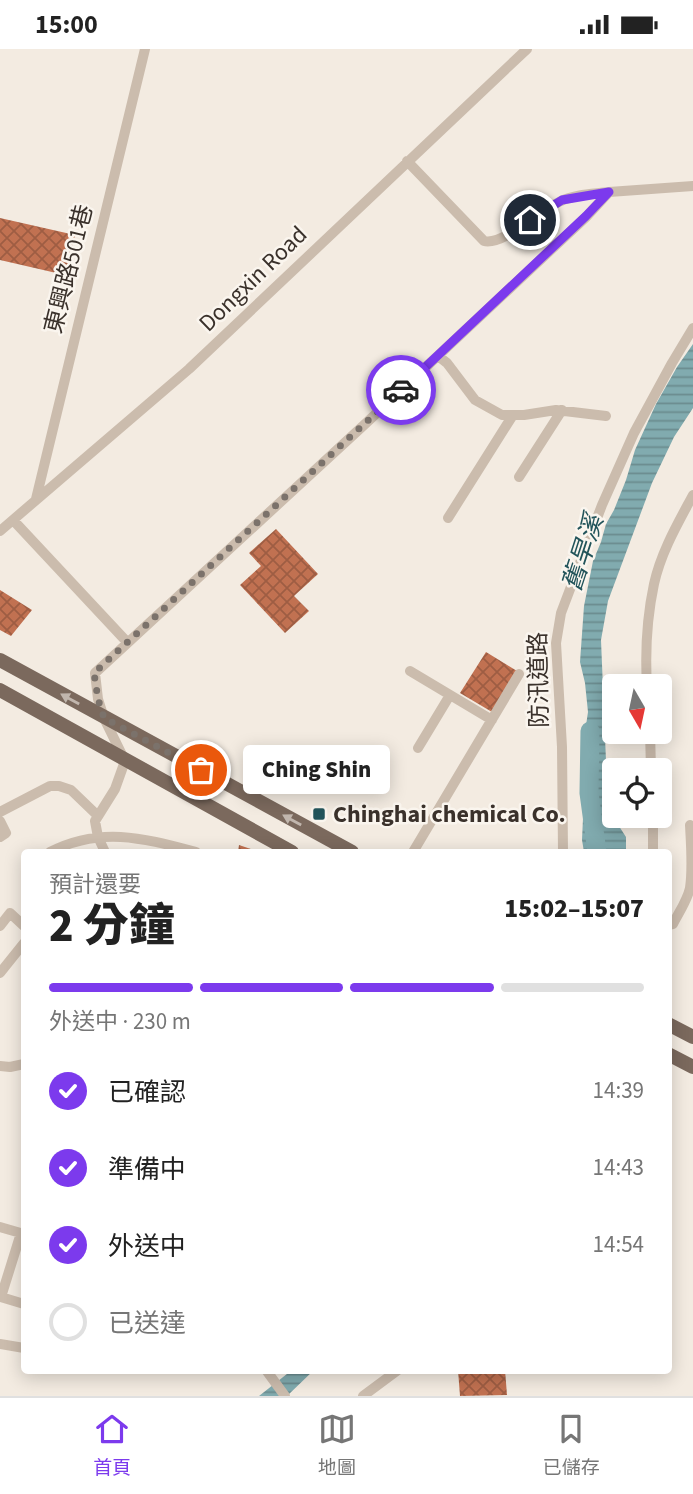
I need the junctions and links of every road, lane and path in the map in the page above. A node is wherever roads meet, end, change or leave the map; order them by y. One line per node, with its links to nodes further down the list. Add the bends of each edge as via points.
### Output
1 (145, 49): 13 (street, 東興路501巷)
2 (527, 49): 3 (street, Dongxin Road)
3 (407, 161): 5 (street, via 490,242 562,200); 13 (street, Dongxin Road, via 189,369)
4 (693, 186): 5 (street)
5 (609, 192): 7 (street)
6 (693, 328): 41 (street, 防汛道路, via 634,433 561,613 556,643)
7 (438, 356): 9 (street, via 475,400 502,415); 17 (street)
8 (562, 410): 9 (street); 10 (street); 11 (street)
9 (513, 415): 14 (street)
10 (606, 416)
11 (519, 477)
12 (693, 495): 21 (street, via 654,582)
13 (36, 499): 15 (street, Dongxin Road)
14 (448, 518)
15 (13, 520): 16 (street, Dongxin Road); 17 (street)
16 (0, 531)
17 (127, 642): 24 (street, via 94,673)
18 (0, 660): 24 (main road, one-way to 18)
19 (410, 671): 23 (street)
20 (519, 674): 25 (street)
21 (647, 674)
22 (0, 690): 27 (main road)
23 (450, 695): 25 (street); 26 (street)
24 (104, 718): 27 (street); 39 (main road, one-way to 24)
25 (492, 720): 40 (street)
26 (418, 748)
27 (125, 761): 29 (street, via 115,789); 38 (main road)
28 (0, 812): 29 (street, via 50,786 59,786 71,790)
29 (97, 815): 34 (street)
30 (0, 821): 33 (street, via 6,834)
31 (690, 825): 44 (street, via 690,891)
32 (653, 828): 42 (street)
33 (0, 837)
34 (99, 837): 35 (street); 36 (street); 37 (street, via 137,838)
35 (56, 849)
36 (104, 849)
37 (183, 849)
38 (286, 849)
39 (346, 849)
40 (415, 849)
41 (563, 849)
42 (653, 849)
43 (21, 923): 45 (street, via 10,913)
44 (672, 924)
45 (0, 926)
46 (21, 947): 47 (street)
47 (0, 974)
48 (672, 1026): 49 (main road)
49 (693, 1037)
50 (672, 1056): 53 (main road)
51 (21, 1065): 52 (street)
52 (0, 1066)
53 (693, 1067)
54 (0, 1227): 55 (street)
55 (21, 1232)
56 (21, 1239): 57 (street, via 1,1297)
57 (21, 1303)
58 (0, 1344): 59 (street)
59 (21, 1348)
60 (268, 1374): 62 (street)
61 (393, 1374): 63 (street)
62 (285, 1396)
63 (363, 1396)

